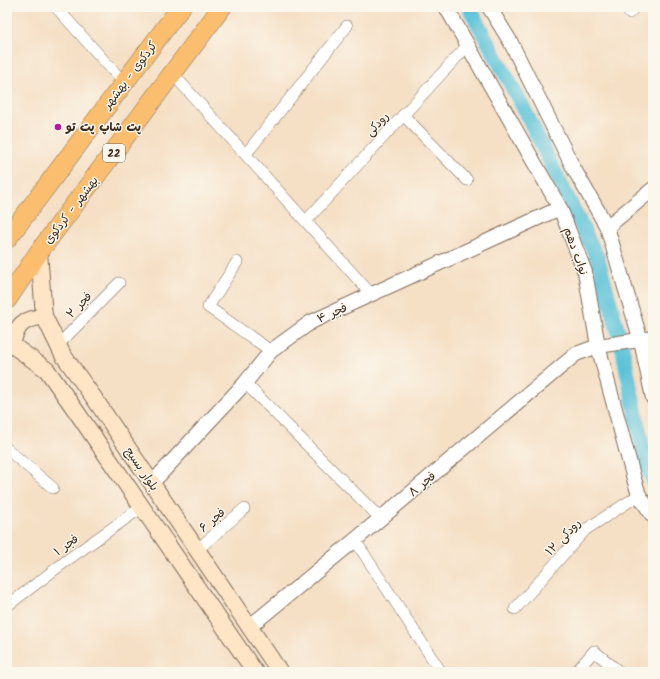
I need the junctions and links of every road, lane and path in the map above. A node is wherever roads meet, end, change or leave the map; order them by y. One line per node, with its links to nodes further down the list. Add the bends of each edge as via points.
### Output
1 (56, 7): 9 (street)
2 (181, 7): 9 (highway, کردکوی - بهشهر)
3 (222, 7): 8 (highway, بهشهر - کردکوی / 22)
4 (446, 7): 7 (street, نواب دهم)
5 (489, 7): 16 (street, via 510,41 574,169)
6 (347, 26): 11 (street)
7 (468, 45): 10 (street, رودکی); 14 (street, نواب دهم)
8 (172, 73): 11 (street); 18 (highway, بهشهر - کردکوی / 22)
9 (124, 82): 17 (highway, کردکوی - بهشهر)
10 (403, 115): 12 (street); 15 (street, رودکی)
11 (246, 154): 15 (street)
12 (467, 180)
13 (653, 189): 16 (street)
14 (560, 208): 21 (street, فجر ۴); 27 (street, نواب دهم, via 585,272)
15 (306, 221): 21 (street)
16 (607, 228): 24 (street)
17 (7, 239)
18 (39, 252): 22 (highway, بهشهر - کردکوی / 22); 23 (main road, بلوار بسیج)
19 (237, 262): 28 (street, via 208,306)
20 (118, 283): 25 (street, فجر ۲)
21 (372, 295): 28 (street, فجر ۴, via 311,322)
22 (7, 300)
23 (44, 316): 25 (main road, بلوار بسیج); 26 (main road, via 25,321 19,326)
24 (647, 339): 27 (street, فجر ۸); 30 (street)
25 (58, 345): 32 (main road, بلوار بسیج)
26 (10, 346): 35 (main road, بلوار بسیج, via 46,370)
27 (598, 346): 34 (street, نواب دهم); 38 (street, فجر ۸, via 576,354)
28 (271, 351): 29 (street, فجر ۴)
29 (245, 383): 32 (street, فجر ۴); 38 (street)
30 (653, 398)
31 (7, 449): 33 (street)
32 (152, 483): 40 (main road, بلوار بسیج)
33 (53, 488)
34 (639, 495): 37 (street, نواب دهم); 42 (street, رودکی ۱۲, via 585,530)
35 (142, 507): 41 (street, فجر ۱); 45 (main road, بلوار بسیج)
36 (244, 509): 40 (street, فجر ۶)
37 (653, 516)
38 (381, 518): 39 (street, فجر ۸)
39 (355, 540): 43 (street, فجر ۸); 47 (street)
40 (197, 550): 43 (main road, بلوار بسیج)
41 (7, 606)
42 (515, 609)
43 (249, 627): 46 (main road, بلوار بسیج)
44 (617, 670): 48 (street, via 594,652)
45 (256, 672)
46 (280, 672)
47 (441, 672)
48 (576, 672)

